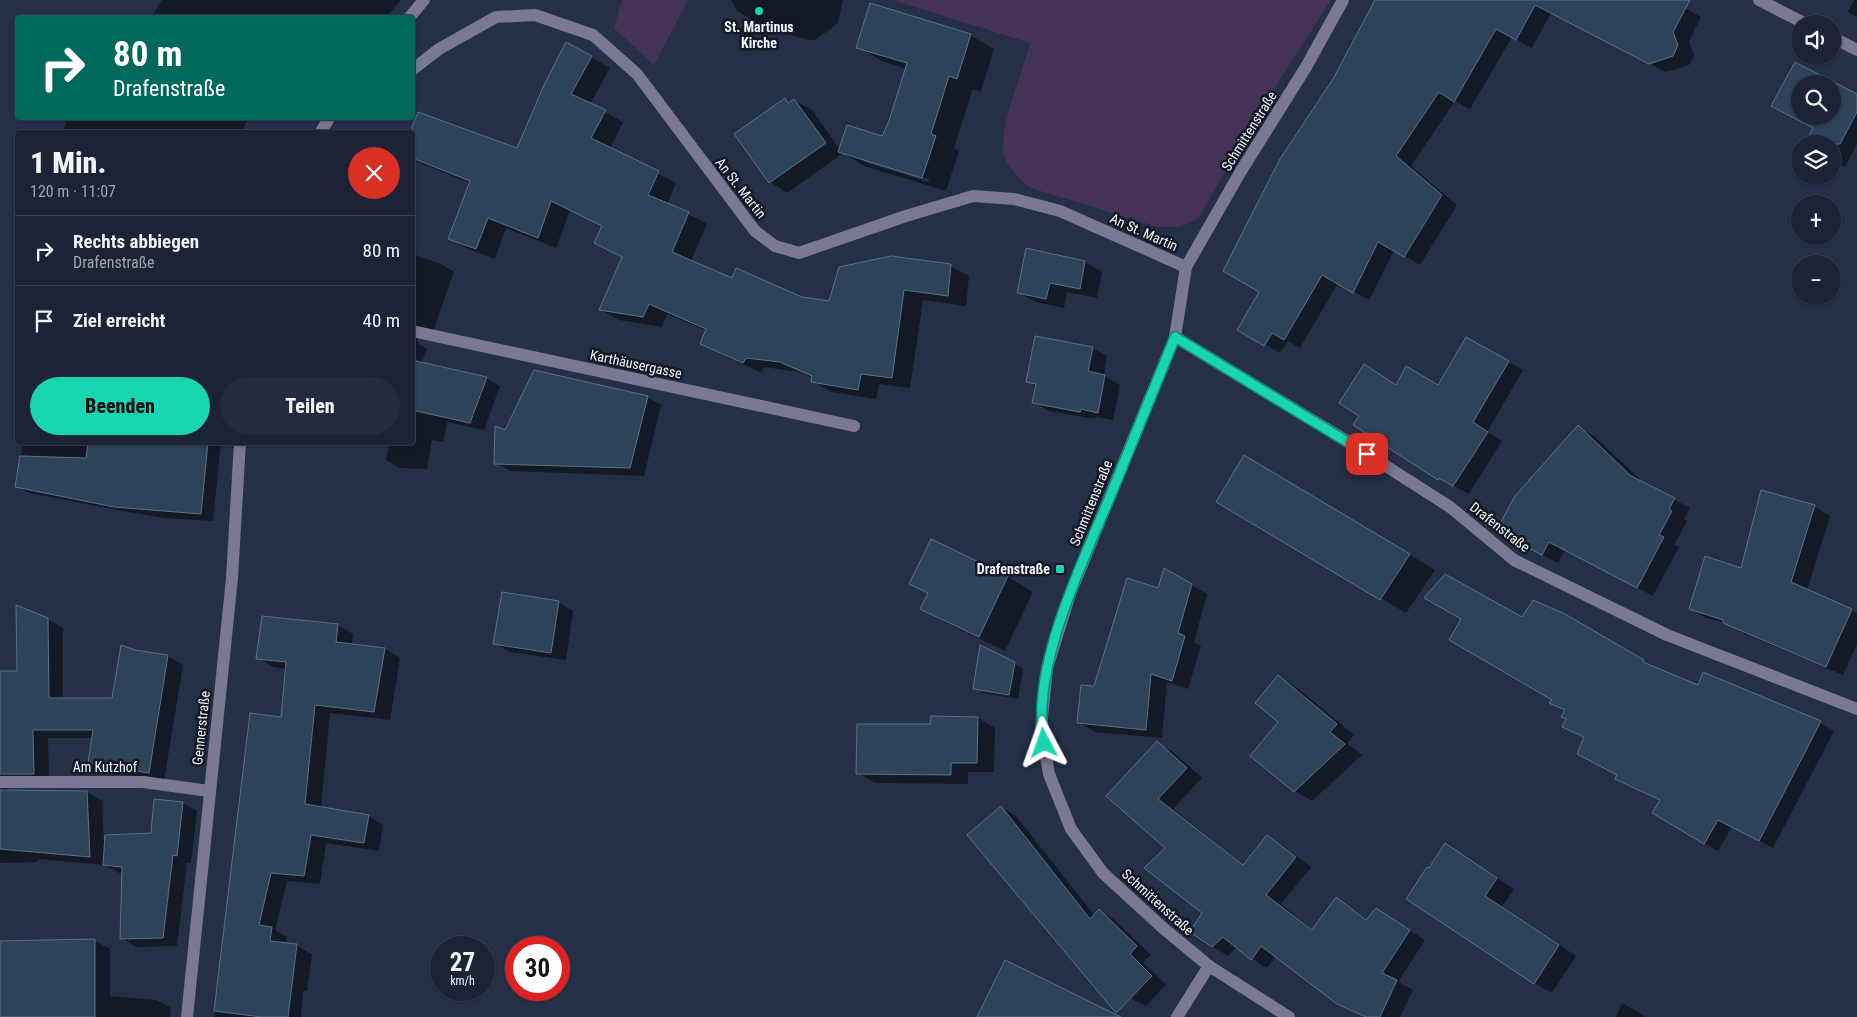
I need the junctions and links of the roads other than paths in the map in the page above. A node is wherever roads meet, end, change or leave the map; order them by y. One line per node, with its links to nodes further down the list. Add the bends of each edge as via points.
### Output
1 (424, 0): 4 (street)
2 (1343, 0): 9 (street, Schmittenstraße)
3 (1759, 0): 5 (street)
4 (412, 15)
5 (1791, 16)
6 (1841, 42): 7 (street)
7 (1857, 50)
8 (415, 68): 9 (street, An St. Martin, via 439,49 496,17 535,15 592,35 637,74 755,231 775,246 799,253 972,196 1014,199 1060,212)
9 (1186, 267): 11 (street, Schmittenstraße)
10 (415, 332): 12 (street, Karthäusergasse)
11 (1175, 337): 14 (street, Drafenstraße, via 1450,507 1514,560 1667,635); 17 (street, Schmittenstraße, via 1070,594 1046,668 1041,727 1050,774 1071,829 1103,873)
12 (854, 426)
13 (240, 445): 16 (street, Gennerstraße, via 232,578)
14 (1857, 709)
15 (0, 782): 16 (street, Am Kutzhof, via 143,782)
16 (209, 791): 18 (street, Gennerstraße)
17 (1209, 966): 19 (street); 20 (street, Schmittenstraße)
18 (187, 1017)
19 (1177, 1017)
20 (1289, 1017)

